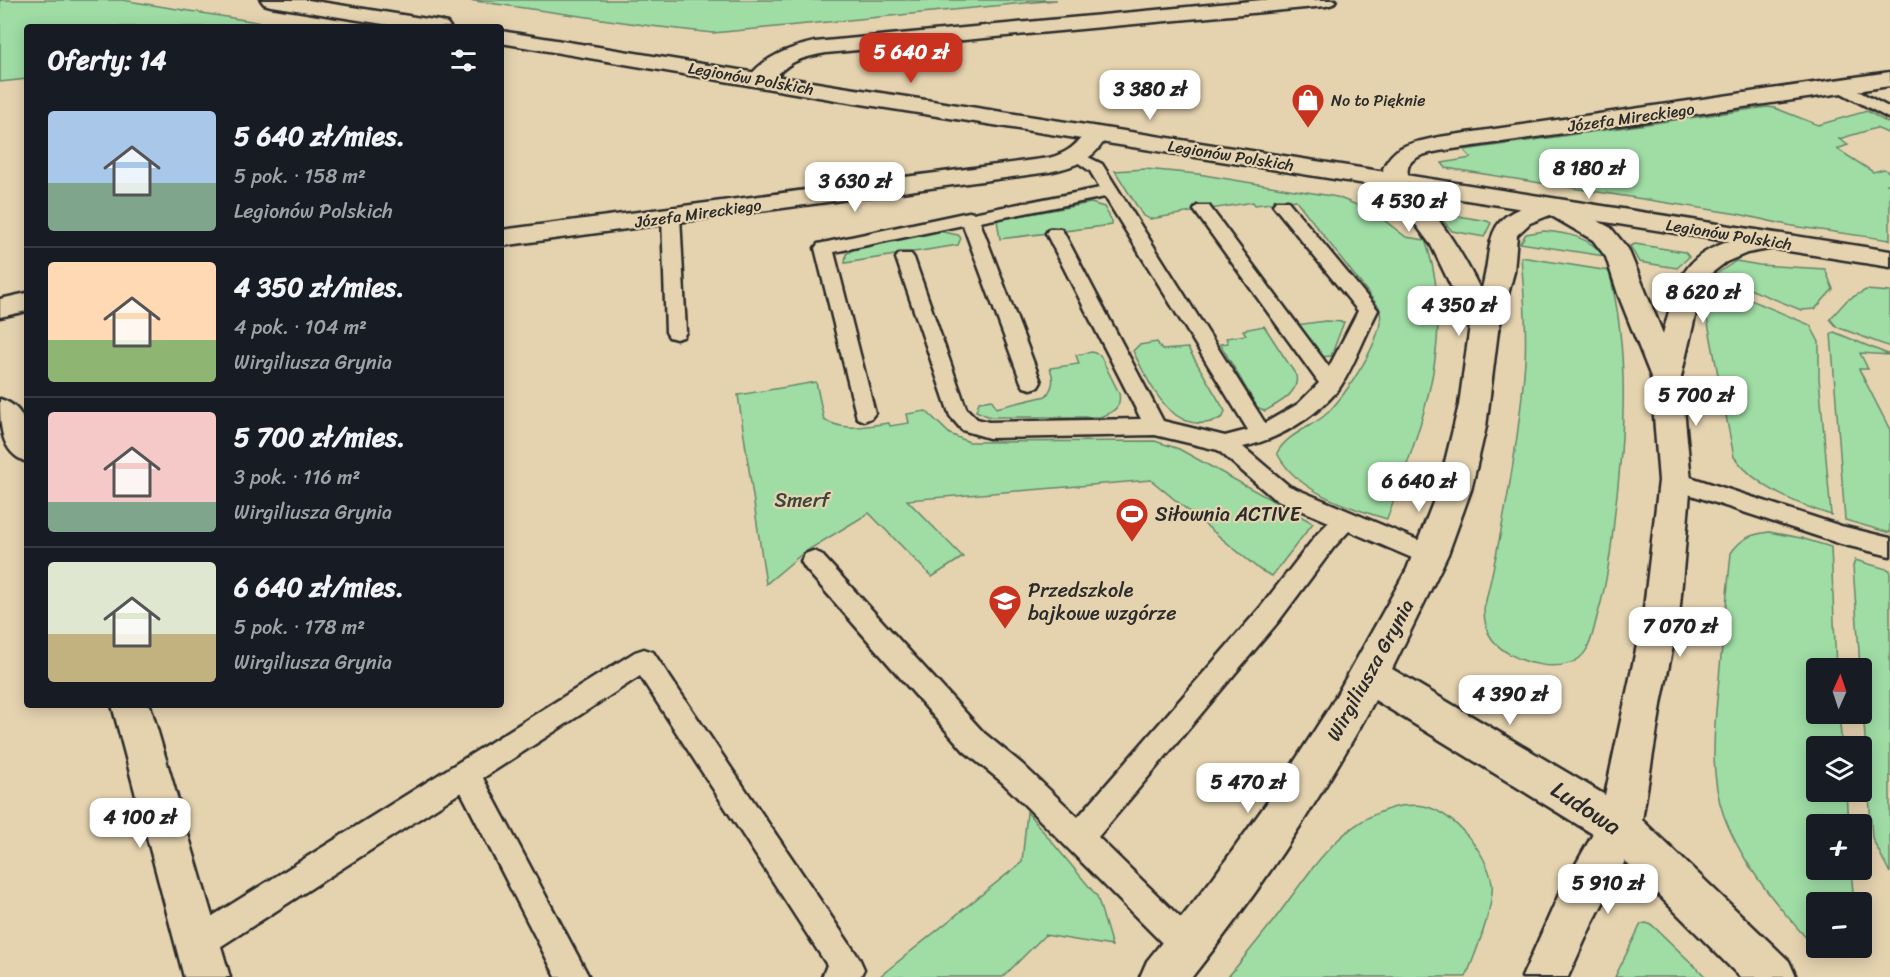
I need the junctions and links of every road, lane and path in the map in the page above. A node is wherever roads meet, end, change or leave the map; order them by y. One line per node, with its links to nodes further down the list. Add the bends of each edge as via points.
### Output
1 (271, 0): 3 (street)
2 (1326, 0): 6 (street, via 804,50 772,64)
3 (421, 24)
4 (504, 38): 6 (street, Legionów Polskich)
5 (1890, 79): 7 (street, Józefa Mireckiego)
6 (758, 80): 9 (street, Legionów Polskich)
7 (1841, 87): 8 (lane); 11 (street, Józefa Mireckiego, via 1416,148 1401,155)
8 (1890, 114)
9 (1096, 134): 10 (street); 11 (street, Legionów Polskich)
10 (1078, 157): 12 (lane, via 1096,168); 16 (street, Józefa Mireckiego, via 1049,165)
11 (1396, 182): 14 (street, Legionów Polskich); 25 (street, via 1439,236)
12 (1109, 191): 17 (lane); 33 (lane)
13 (1282, 205): 29 (lane, via 1368,310)
14 (1553, 207): 20 (street, Legionów Polskich); 25 (street, Wirgiliusza Grynia, via 1530,213 1506,232 1499,274); 27 (street, via 1602,234 1619,255)
15 (1203, 210): 29 (lane)
16 (670, 216): 19 (street, Józefa Mireckiego); 26 (lane)
17 (969, 217): 28 (lane); 31 (lane, via 824,248)
18 (1055, 233): 32 (lane)
19 (504, 238)
20 (1771, 241): 22 (street, Legionów Polskich); 27 (street, via 1732,249 1712,258 1692,278)
21 (905, 258): 32 (lane, via 957,411 970,425 989,430)
22 (1890, 259)
23 (24, 304): 24 (street)
24 (0, 308)
25 (1483, 322): 39 (street, Wirgiliusza Grynia, via 1471,424 1448,512)
26 (676, 332)
27 (1665, 377): 36 (street)
28 (1031, 382)
29 (1331, 384): 33 (lane, via 1305,409)
30 (0, 410): 35 (street)
31 (864, 413)
32 (1155, 427): 34 (lane)
33 (1262, 435): 34 (lane)
34 (1225, 444): 37 (lane, via 1281,492)
35 (24, 446)
36 (1675, 481): 38 (lane); 44 (street, via 1661,617)
37 (1345, 521): 39 (lane); 45 (lane)
38 (1890, 547)
39 (1431, 556): 41 (street, Wirgiliusza Grynia)
40 (813, 561): 45 (lane, via 974,742)
41 (1370, 676): 44 (street, Ludowa); 47 (street, Wirgiliusza Grynia, via 1286,812)
42 (132, 708): 46 (street)
43 (465, 772): 46 (lane); 48 (lane); 49 (lane, via 644,660 848,969)
44 (1620, 827): 50 (street, via 1576,908); 51 (street, Ludowa)
45 (1079, 838): 47 (lane)
46 (203, 960)
47 (1175, 962)
48 (573, 977)
49 (838, 977)
50 (1545, 977)
51 (1773, 977)

